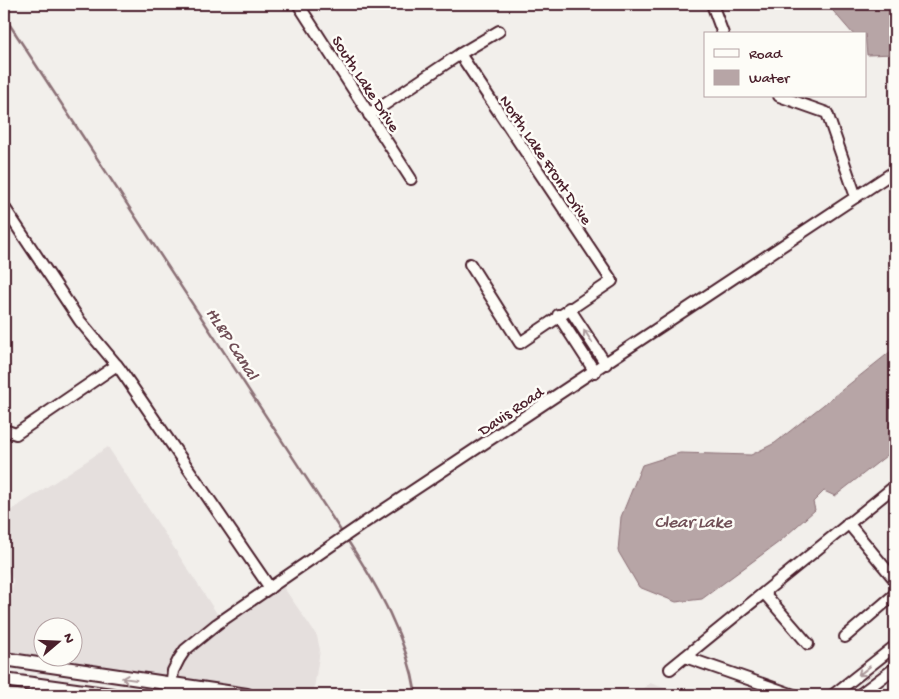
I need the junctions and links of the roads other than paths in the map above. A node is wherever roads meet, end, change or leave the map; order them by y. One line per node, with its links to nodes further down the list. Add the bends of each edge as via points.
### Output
1 (298, 4): 7 (street, South Lake Drive)
2 (712, 4): 4 (street)
3 (499, 31): 5 (street)
4 (722, 32)
5 (460, 54): 7 (street); 13 (street, North Lake Front Drive, via 612,281)
6 (785, 98): 10 (street, via 827,113)
7 (368, 115): 9 (street, South Lake Drive)
8 (895, 171): 10 (street, Davis Road)
9 (411, 178)
10 (856, 197): 15 (street, Davis Road)
11 (4, 207): 16 (street, via 80,321)
12 (470, 264): 14 (street, via 520,343)
13 (569, 308): 14 (street); 15 (street, one-way to 13)
14 (558, 315): 17 (street)
15 (606, 364): 17 (street, Davis Road)
16 (117, 365): 18 (street, via 16,434); 22 (street)
17 (595, 372): 22 (street, Davis Road)
18 (4, 430)
19 (895, 486): 20 (street)
20 (848, 523): 21 (street); 23 (street)
21 (895, 580)
22 (270, 588): 38 (street, Davis Road, via 185,650 174,671)
23 (764, 592): 26 (street); 28 (street)
24 (895, 594): 25 (street)
25 (845, 637)
26 (808, 644)
27 (895, 646): 43 (street, one-way to 43)
28 (685, 657): 34 (street); 42 (street)
29 (4, 659): 30 (main road)
30 (32, 663)
31 (44, 666): 37 (main road)
32 (49, 666): 35 (main road)
33 (895, 668): 44 (street)
34 (670, 669)
35 (87, 673): 38 (main road, one-way to 35); 39 (main road)
36 (4, 680): 37 (main road)
37 (37, 683): 39 (main road)
38 (170, 690): 41 (main road)
39 (84, 691): 40 (main road)
40 (112, 695)
41 (247, 695)
42 (794, 695)
43 (832, 695)
44 (859, 695)

